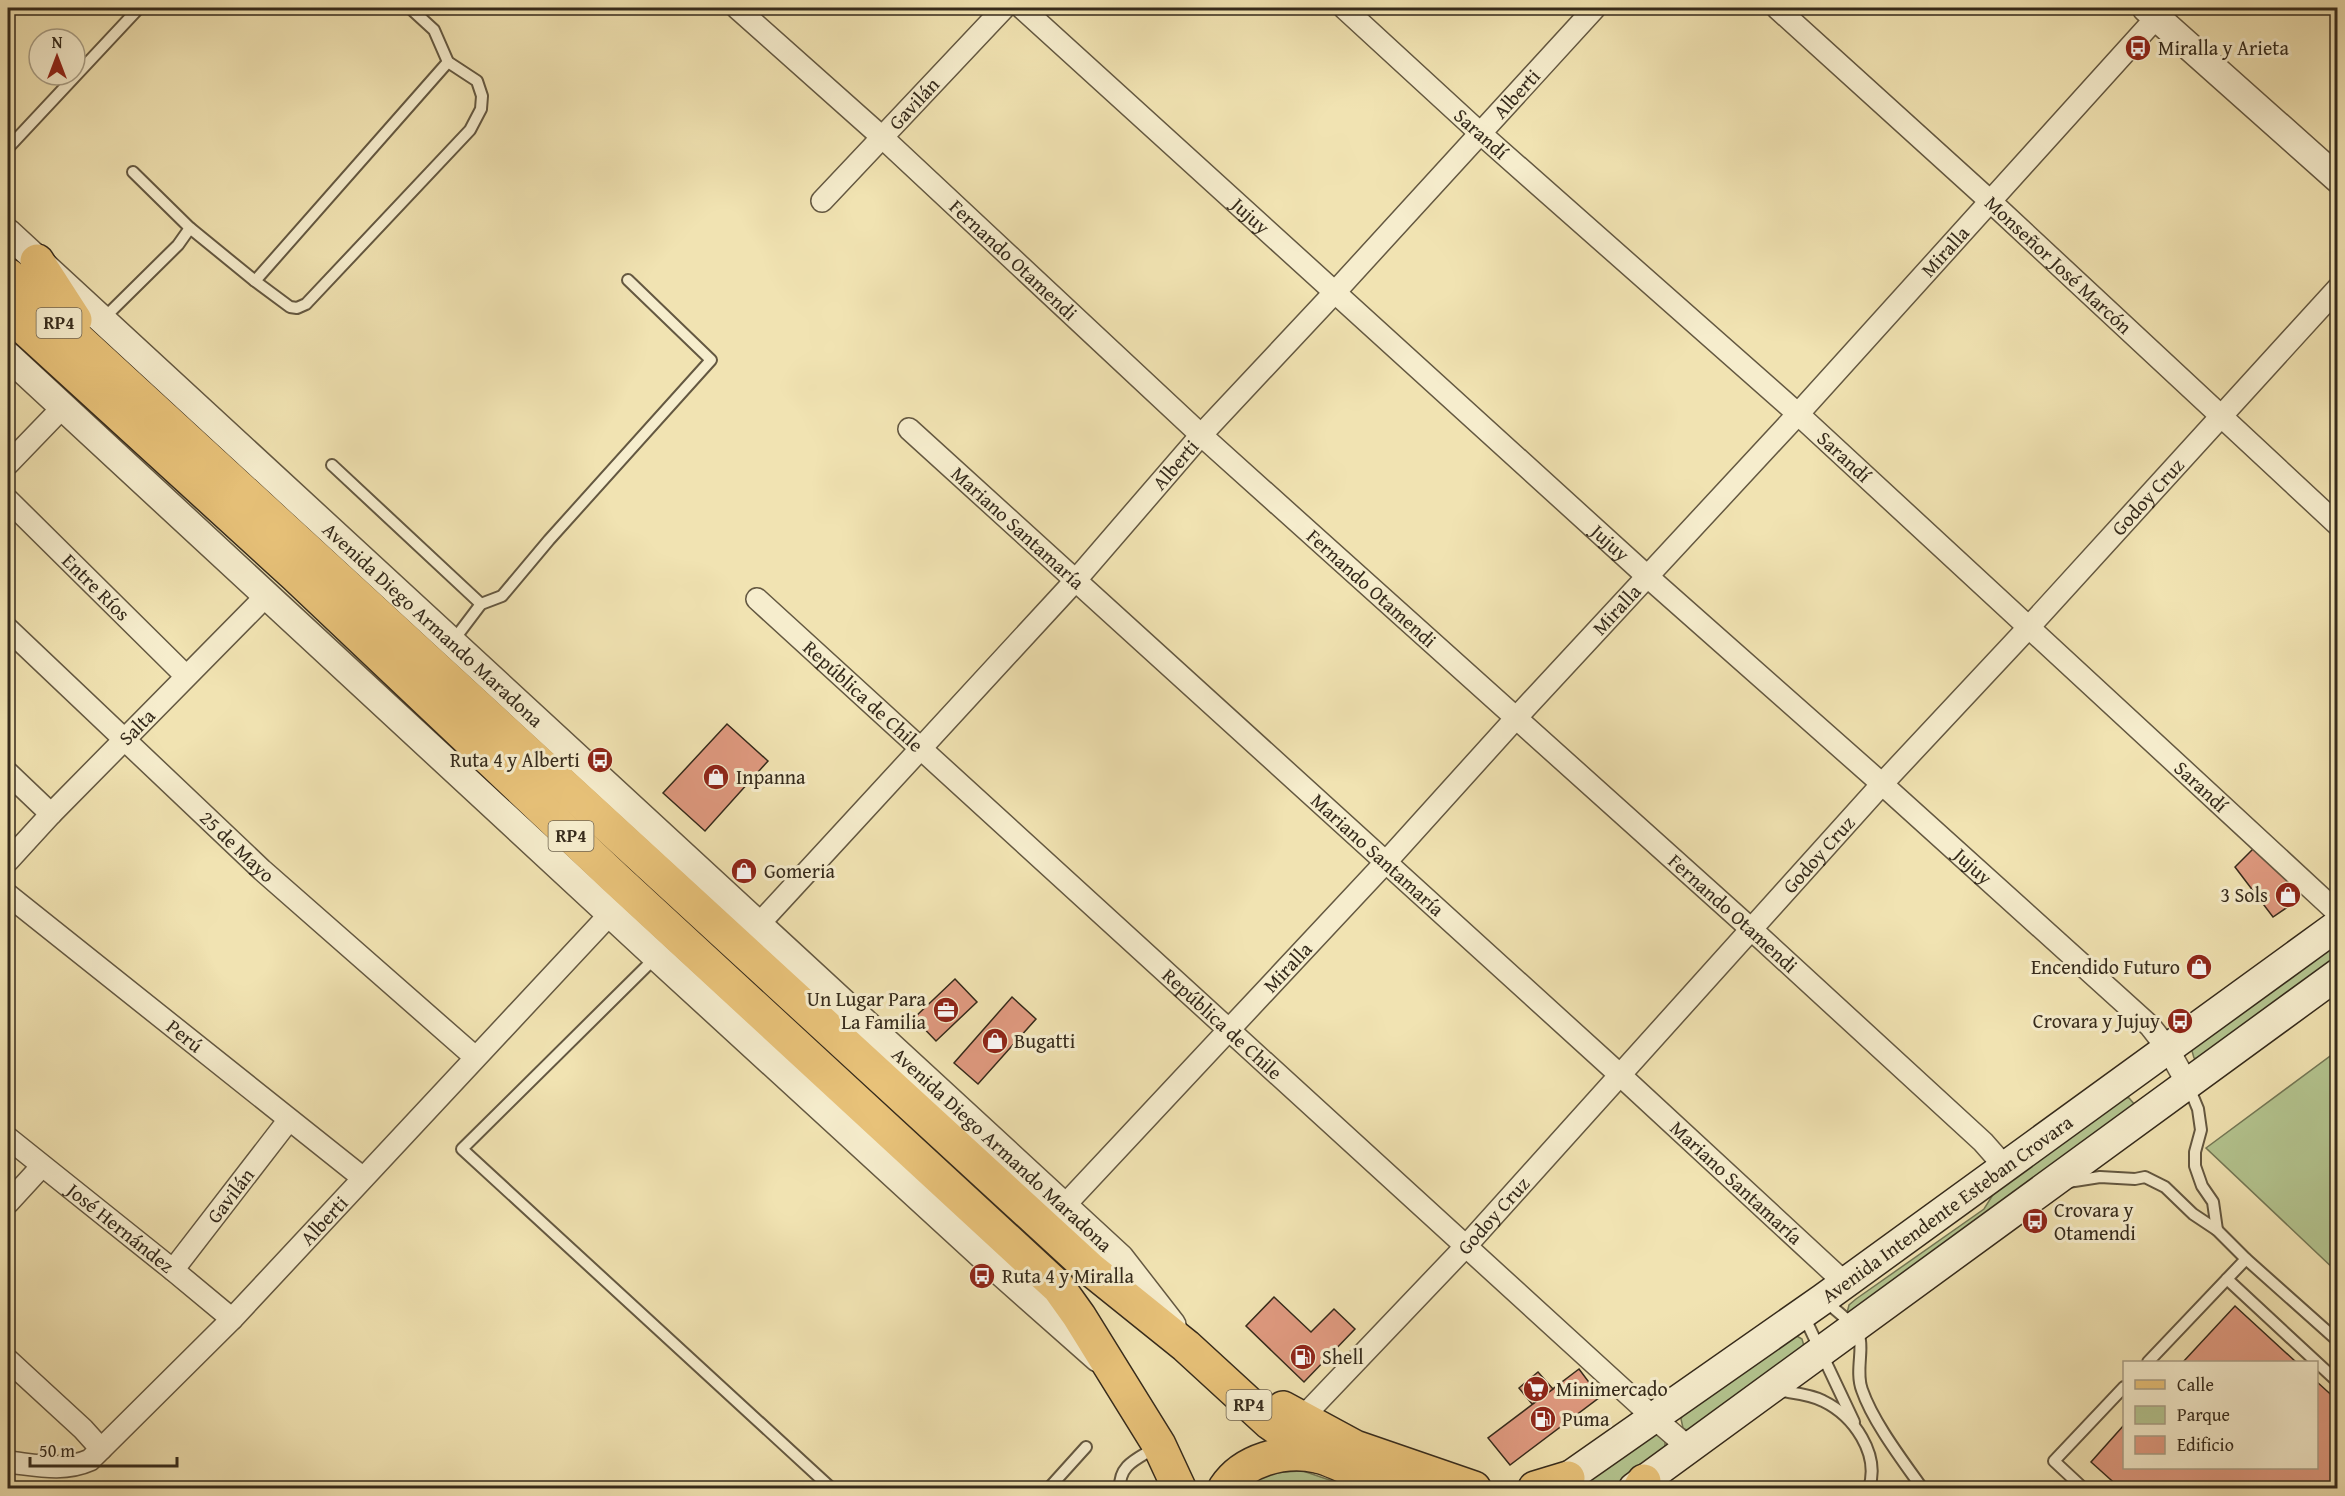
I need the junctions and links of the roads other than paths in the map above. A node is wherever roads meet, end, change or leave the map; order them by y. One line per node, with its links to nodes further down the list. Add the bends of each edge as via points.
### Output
1 (139, 8): 13 (lane)
2 (410, 8): 10 (lane, via 434,30)
3 (737, 8): 12 (street, Fernando Otamendi)
4 (1004, 8): 12 (street, Gavilán)
5 (1022, 8): 25 (street, Jujuy)
6 (1344, 8): 11 (street, Sarandí)
7 (1594, 8): 11 (street, Alberti)
8 (1777, 8): 17 (street, Monseñor José Marcón)
9 (2156, 11): 15 (street); 17 (street, Miralla)
10 (447, 62): 23 (lane); 23 (lane, via 477,81 481,109 470,130 306,304 290,307)
11 (1480, 133): 25 (street, Alberti); 31 (street, Sarandí)
12 (883, 138): 16 (street, Gavilán); 34 (street, Fernando Otamendi)
13 (8, 147)
14 (133, 172): 18 (lane)
15 (2337, 180)
16 (822, 201)
17 (1990, 201): 31 (street, Miralla); 32 (street, Monseñor José Marcón)
18 (190, 228): 23 (lane); 27 (lane, via 178,245)
19 (8, 233): 20 (street, Avenida Diego Armando Maradona)
20 (37, 261): 27 (street, Avenida Diego Armando Maradona); 29 (main road)
21 (8, 275): 29 (main road, Avenida Diego Armando Maradona / RP4)
22 (628, 280): 43 (lane, via 711,360 502,596)
23 (255, 281)
24 (2337, 288): 32 (street, Godoy Cruz)
25 (1336, 291): 34 (street, Alberti); 39 (street, Jujuy)
26 (8, 313): 92 (main road, RP4, via 1032,1261 1059,1288)
27 (101, 321): 46 (street, Avenida Diego Armando Maradona)
28 (8, 356): 30 (street)
29 (110, 371): 87 (main road, Avenida Diego Armando Maradona / RP4, via 1089,1268)
30 (63, 407): 35 (street); 41 (street)
31 (1798, 414): 39 (street, Miralla); 44 (street, Sarandí)
32 (2220, 416): 38 (street, Monseñor José Marcón); 44 (street, Godoy Cruz)
33 (909, 429): 40 (street, Mariano Santamaría)
34 (1201, 435): 40 (street, Alberti); 48 (street, Fernando Otamendi)
35 (8, 464)
36 (332, 465): 43 (lane)
37 (8, 500): 47 (street, Entre Ríos)
38 (2337, 525)
39 (1648, 578): 48 (street, Miralla); 52 (street, Jujuy)
40 (1075, 581): 50 (street, Alberti); 55 (street, Mariano Santamaría)
41 (267, 595): 47 (street, Salta); 57 (street)
42 (757, 599): 50 (street, República de Chile)
43 (481, 604): 46 (lane)
44 (2029, 627): 52 (street, Godoy Cruz); 58 (street, Sarandí)
45 (8, 629): 49 (street, 25 de Mayo)
46 (453, 642): 59 (street, Avenida Diego Armando Maradona)
47 (186, 676): 49 (street, Salta)
48 (1516, 718): 55 (street, Miralla); 61 (street, Fernando Otamendi)
49 (126, 738): 53 (street, Salta); 66 (street, 25 de Mayo, via 262,870)
50 (920, 748): 59 (street, Alberti); 64 (street, República de Chile)
51 (8, 773): 53 (street)
52 (1882, 784): 61 (street, Godoy Cruz); 65 (street, Jujuy, via 2150,1026)
53 (51, 814): 54 (street, Salta)
54 (8, 861)
55 (1385, 863): 64 (street, Miralla); 67 (street, Mariano Santamaría)
56 (8, 895): 69 (street, Perú)
57 (611, 913): 62 (street); 66 (street, Alberti)
58 (2337, 913)
59 (759, 924): 76 (street, Avenida Diego Armando Maradona)
60 (2337, 925): 65 (main road, Avenida Intendente Esteban Crovara)
61 (1751, 929): 67 (street, Godoy Cruz); 72 (street, Fernando Otamendi, via 1983,1142)
62 (657, 957): 92 (street); 107 (lane, via 462,1149)
63 (2337, 974): 68 (main road, Avenida Intendente Esteban Crovara)
64 (1231, 1029): 76 (street, Miralla); 78 (street, República de Chile)
65 (2168, 1049): 68 (street, Jujuy); 72 (main road, Avenida Intendente Esteban Crovara)
66 (475, 1057): 73 (street, Alberti)
67 (1620, 1075): 78 (street, Godoy Cruz); 82 (street, Mariano Santamaría)
68 (2188, 1085): 74 (main road, Avenida Intendente Esteban Crovara); 77 (lane, via 2201,1130 2195,1166 2213,1202)
69 (288, 1121): 73 (street, Perú); 80 (street, Gavilán)
70 (8, 1138): 71 (street, José Hernández)
71 (42, 1166): 75 (street); 80 (street, José Hernández)
72 (2005, 1167): 82 (main road, Avenida Intendente Esteban Crovara)
73 (363, 1178): 83 (street, Alberti)
74 (2050, 1186): 77 (lane, via 2100,1177 2145,1177 2165,1187); 84 (main road, Avenida Intendente Esteban Crovara)
75 (8, 1203)
76 (1064, 1206): 87 (street, Avenida Diego Armando Maradona, via 1120,1258)
77 (2217, 1230): 79 (lane)
78 (1467, 1246): 96 (street, República de Chile); 97 (street, Godoy Cruz)
79 (2246, 1259): 81 (lane); 85 (lane)
80 (173, 1270): 83 (street, José Hernández)
81 (2227, 1279): 89 (lane); 90 (lane)
82 (1824, 1299): 84 (lane); 86 (lane); 96 (main road, Avenida Intendente Esteban Crovara)
83 (232, 1319): 102 (street, Alberti)
84 (1854, 1328): 86 (main road, Avenida Intendente Esteban Crovara); 116 (lane, via 1860,1337 1858,1372 1862,1390)
85 (2337, 1341)
86 (1822, 1351): 94 (main road, Avenida Intendente Esteban Crovara); 98 (lane)
87 (1193, 1352): 97 (main road); 103 (main road, Avenida Diego Armando Maradona / RP4, via 1270,1423)
88 (8, 1360): 102 (street)
89 (2149, 1361)
90 (2315, 1361)
91 (2318, 1364): 93 (lane)
92 (1116, 1374): 99 (main road, RP4)
93 (2337, 1382)
94 (1771, 1388): 98 (lane, via 1822,1400); 101 (main road, Avenida Intendente Esteban Crovara)
95 (2123, 1388): 117 (lane, via 2054,1461)
96 (1653, 1417): 101 (street, República de Chile); 105 (main road, Avenida Intendente Esteban Crovara)
97 (1300, 1419): 113 (main road, via 1355,1447)
98 (1854, 1424): 115 (lane, via 1870,1456 1873,1478)
99 (1159, 1445): 109 (lane, via 1124,1468); 110 (main road, RP4)
100 (1086, 1447): 108 (lane)
101 (1689, 1448): 106 (main road, Avenida Intendente Esteban Crovara)
102 (101, 1449): 104 (street, Alberti, via 76,1466)
103 (1318, 1456): 111 (main road, via 1261,1460 1242,1469); 112 (main road, RP4)
104 (8, 1462)
105 (1561, 1483): 114 (main road)
106 (1640, 1486)
107 (831, 1488)
108 (1049, 1488)
109 (1120, 1488)
110 (1179, 1488)
111 (1225, 1488)
112 (1391, 1488)
113 (1474, 1488)
114 (1535, 1488)
115 (1869, 1488)
116 (1922, 1488)
117 (2083, 1488)

